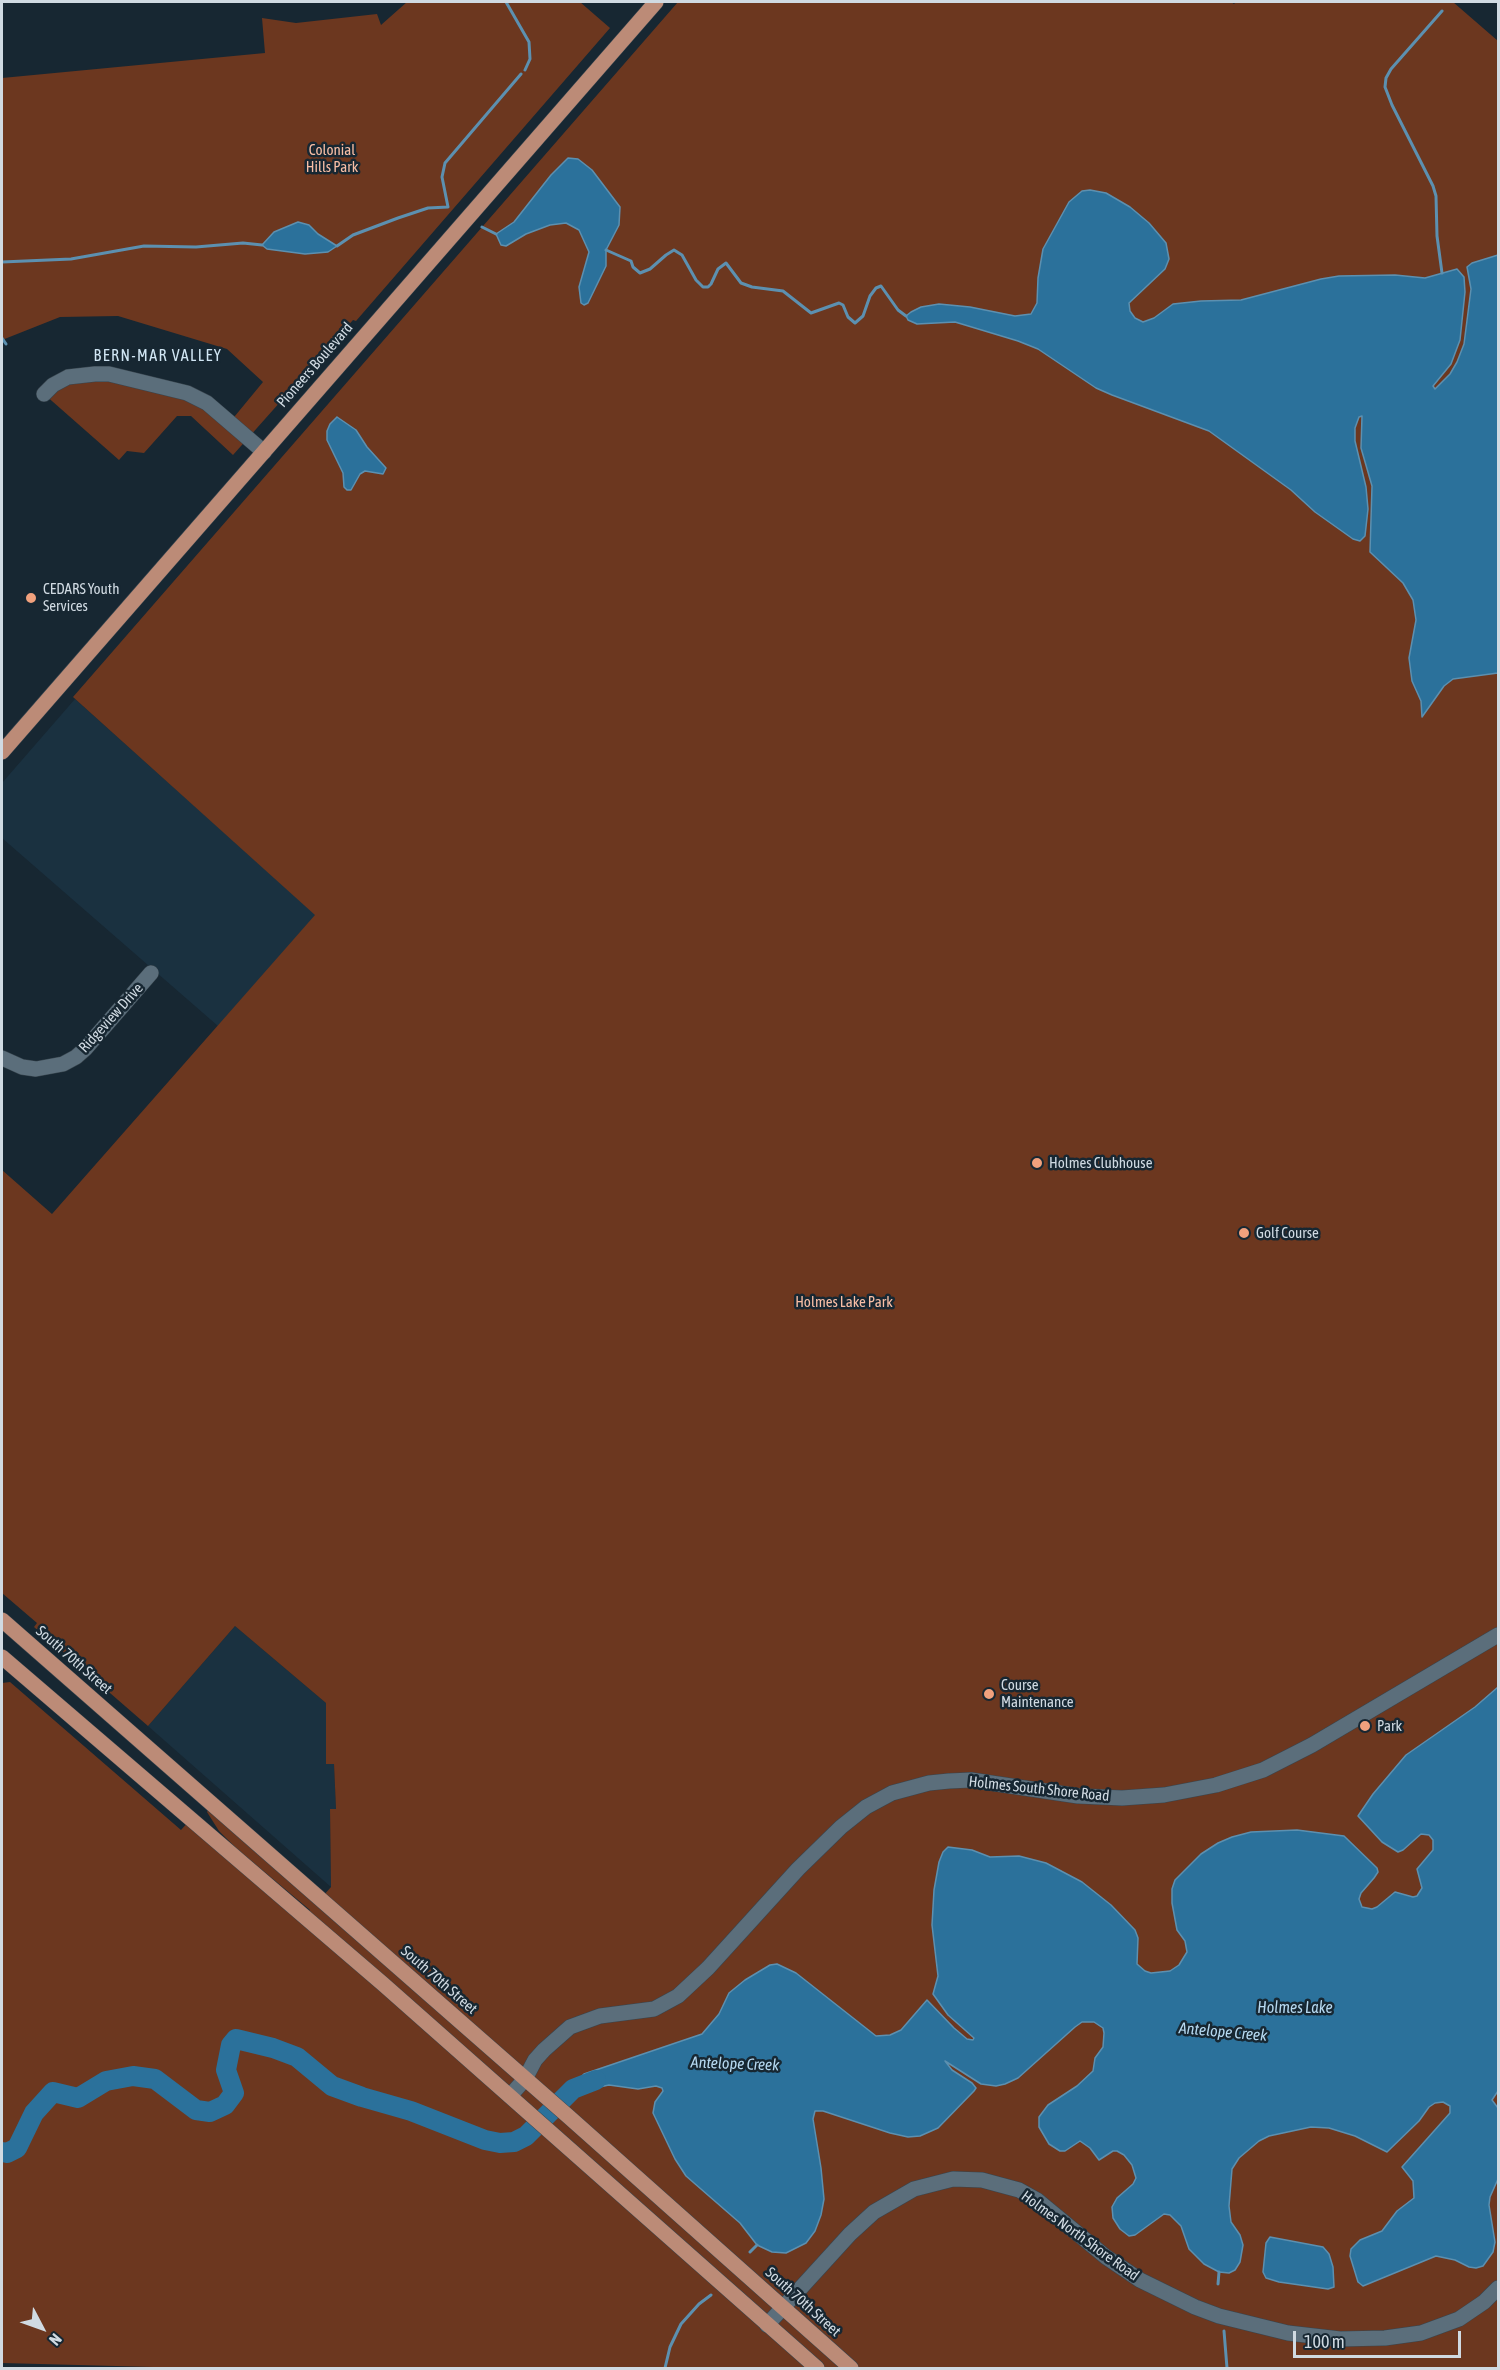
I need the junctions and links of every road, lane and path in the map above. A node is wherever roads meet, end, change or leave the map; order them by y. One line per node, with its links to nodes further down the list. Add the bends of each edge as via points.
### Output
1 (656, 2): 3 (main road, Pioneers Boulevard)
2 (44, 394): 3 (street, via 68,377 95,374 187,393 207,403)
3 (264, 452): 4 (main road, Pioneers Boulevard)
4 (2, 752)
5 (151, 973): 6 (street, Ridgeview Drive, via 76,1057 36,1069)
6 (2, 1058)
7 (2, 1620): 11 (main road, South 70th Street)
8 (1498, 1635): 10 (street, Holmes South Shore Road, via 1320,1742 1263,1770 1216,1785 1122,1798 950,1780 892,1793 841,1827 678,1996 654,2009 600,2016 579,2023 560,2035)
9 (2, 1658): 13 (main road)
10 (536, 2060): 11 (street); 12 (street, Holmes South Shore Road)
11 (507, 2063): 12 (main road, South 70th Street)
12 (525, 2079): 13 (street, Holmes South Shore Road); 15 (main road, South 70th Street)
13 (510, 2096): 16 (main road)
14 (1498, 2288): 15 (street, Holmes North Shore Road, via 1459,2319 1421,2333 1340,2339 1288,2333 1219,2316 1163,2292 1106,2258 1050,2210 1019,2190 982,2180 953,2179 914,2189 874,2212)
15 (783, 2308): 16 (street, Holmes North Shore Road); 18 (main road, South 70th Street)
16 (767, 2325): 17 (main road)
17 (817, 2368)
18 (851, 2368)

